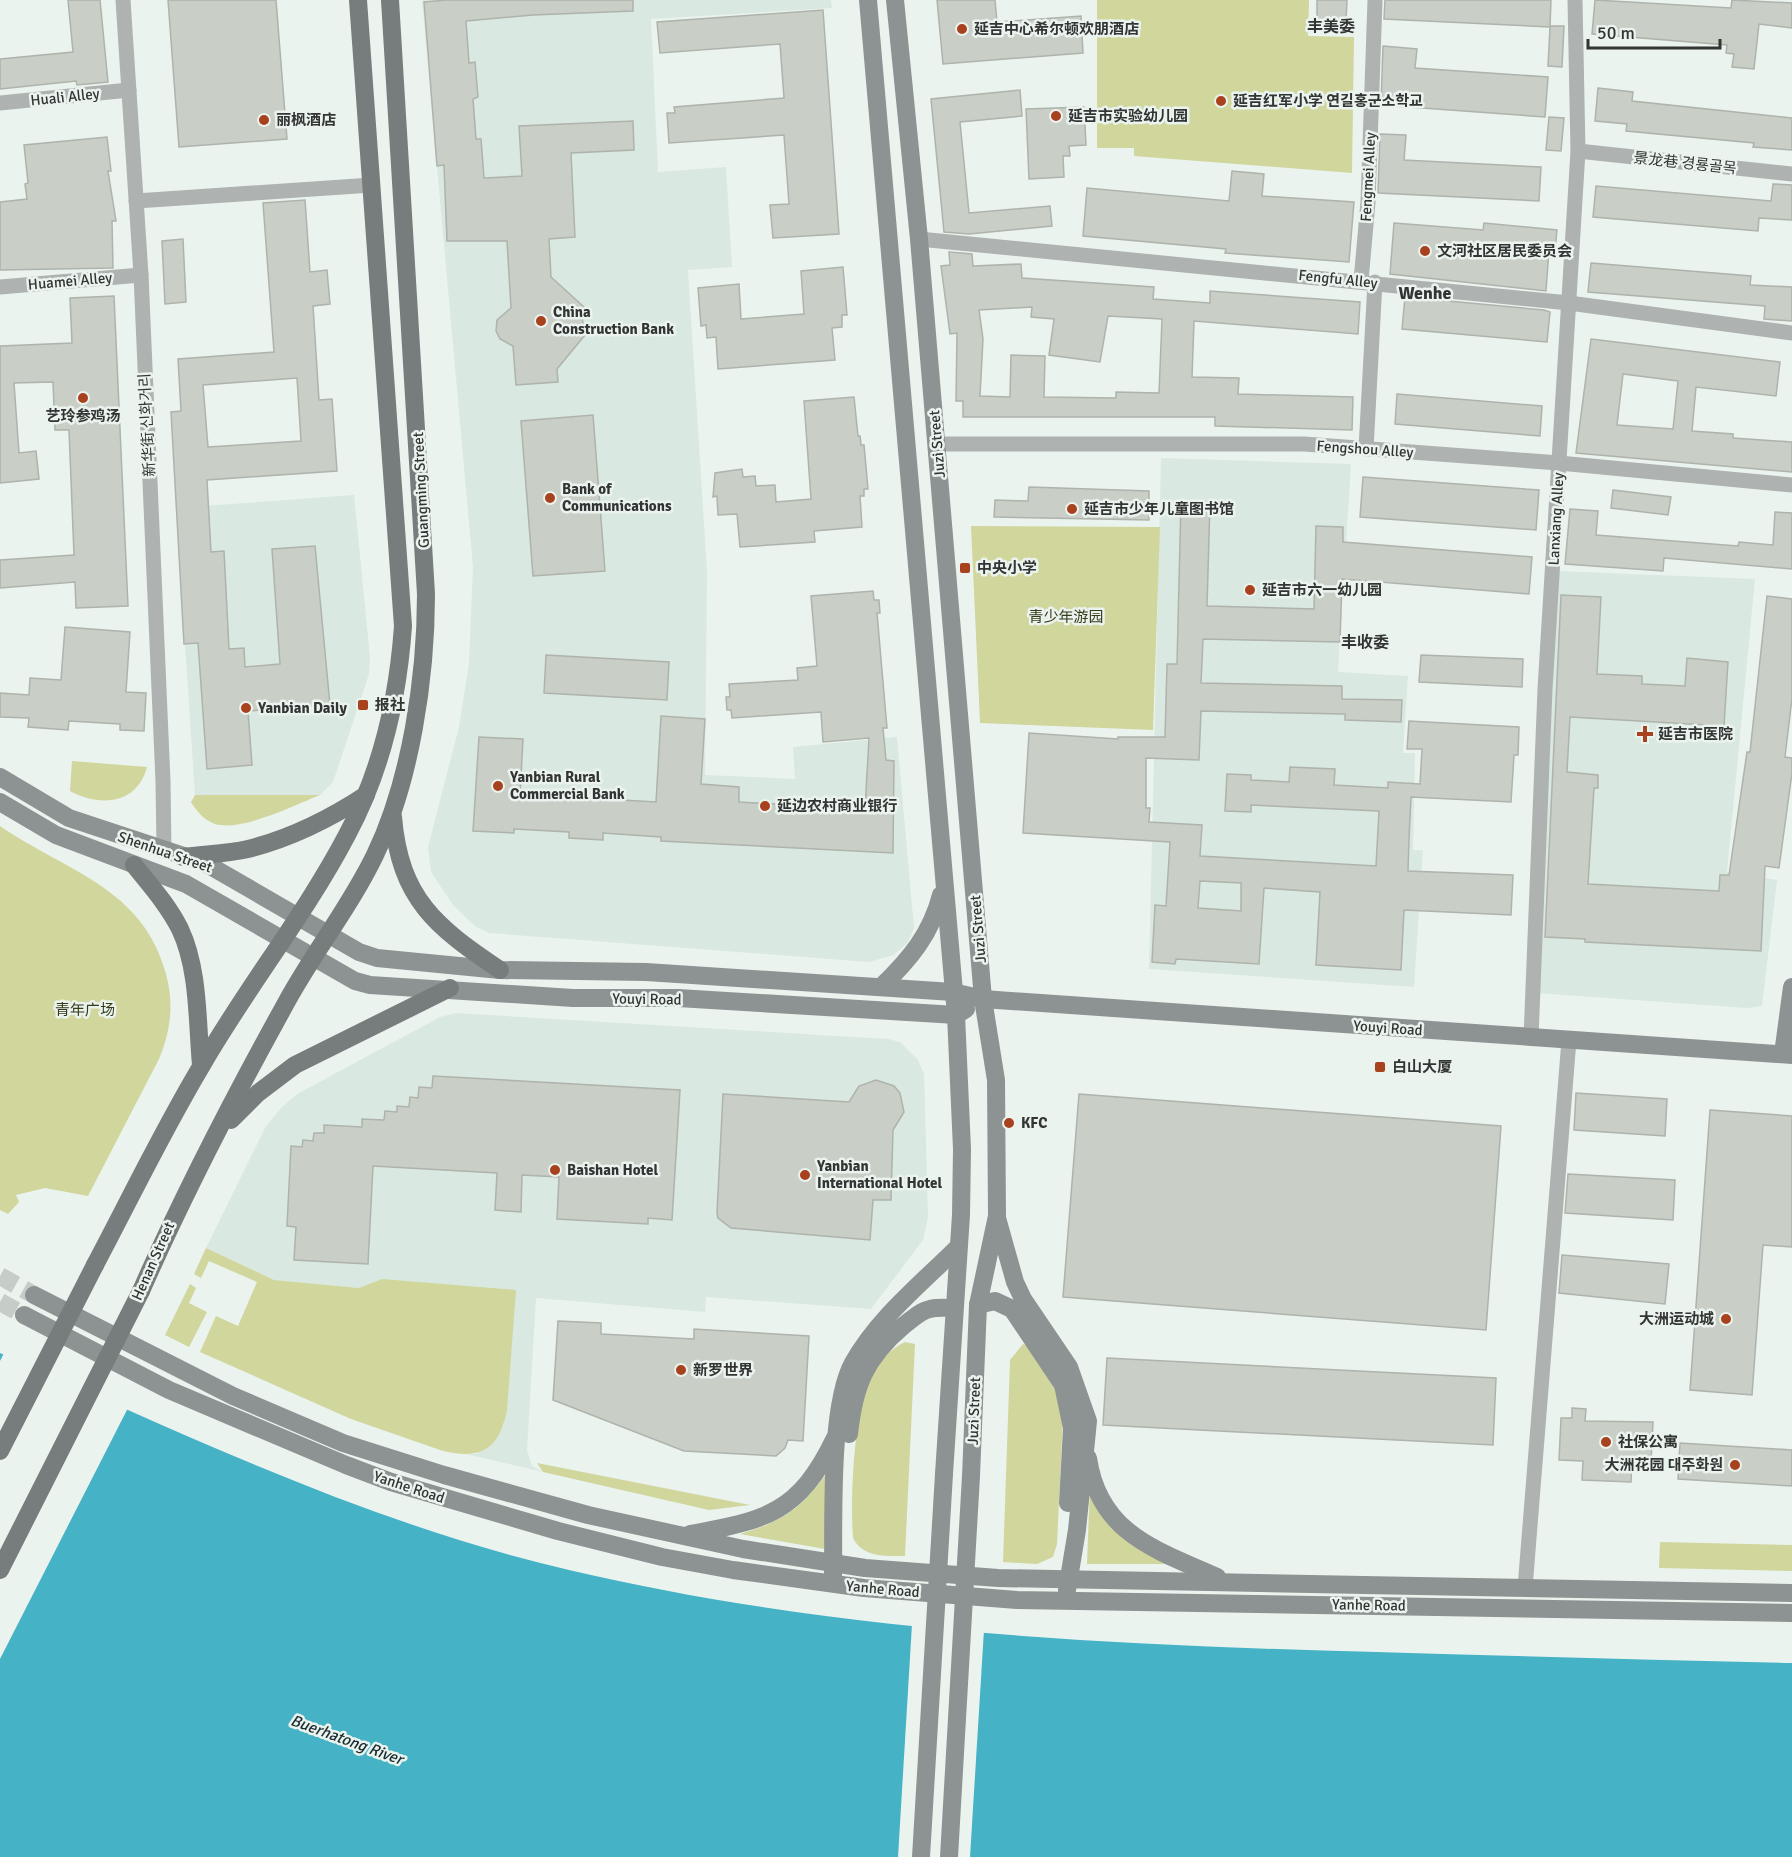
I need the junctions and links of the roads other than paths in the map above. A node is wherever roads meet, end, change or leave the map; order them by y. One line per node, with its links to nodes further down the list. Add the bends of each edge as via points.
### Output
1 (123, 0): 8 (street, 新华街 신화거리)
2 (358, 0): 12 (main road, Guangming Street)
3 (390, 0): 27 (main road, Guangming Street, via 426,594 422,679)
4 (868, 0): 31 (main road, Juzi Street)
5 (895, 0): 14 (main road, Juzi Street)
6 (1375, 0): 16 (street, Fengmei Alley)
7 (1575, 0): 10 (street, Lanxiang Alley)
8 (129, 90): 9 (street, Huali Alley); 13 (street, 新华街 신화거리)
9 (0, 103)
10 (1578, 151): 11 (street, 景龙巷 경룡골목); 18 (street, Lanxiang Alley)
11 (1792, 174)
12 (372, 185): 13 (street); 25 (main road, Guangming Street, via 403,626 393,702)
13 (136, 201): 15 (street, 新华街 신화거리)
14 (919, 239): 16 (street, Fengfu Alley); 20 (main road, Juzi Street)
15 (141, 275): 17 (street, Huamei Alley); 28 (street, 新华街 신화거리)
16 (1368, 282): 18 (street, Fengfu Alley); 21 (street, Fengmei Alley)
17 (0, 287)
18 (1569, 303): 19 (street, Fengfu Alley); 22 (street, Lanxiang Alley)
19 (1792, 333)
20 (937, 444): 21 (street, Fengshou Alley, via 1259,443); 41 (main road, Juzi Street)
21 (1366, 449): 22 (street, Fengshou Alley)
22 (1559, 463): 23 (street, Fengshou Alley); 43 (street, Lanxiang Alley)
23 (1792, 485)
24 (0, 777): 28 (main road, Shenhua Street, via 69,818)
25 (366, 795): 29 (main road, via 280,838 247,849); 32 (main road, Guangming Street, via 331,865)
26 (0, 802): 30 (main road, Shenhua Street, via 38,826)
27 (392, 813): 33 (main road, Guangming Street, via 375,856); 36 (main road, via 399,860 429,914 444,930)
28 (164, 851): 29 (main road, Shenhua Street)
29 (183, 857): 32 (main road, Shenhua Street, via 206,863)
30 (134, 865): 34 (main road, Shenhua Street, via 186,884); 46 (main road, via 169,909 191,961)
31 (945, 879): 37 (main road, via 929,931 908,961); 40 (main road, Juzi Street)
32 (298, 916): 33 (main road, Shenhua Street); 34 (main road, Guangming Street)
33 (327, 934): 35 (main road, Guangming Street); 36 (main road, Youyi Road, via 377,958)
34 (283, 938): 35 (main road, Shenhua Street); 46 (main road)
35 (314, 957): 39 (main road, Youyi Road, via 355,981 370,985); 47 (main road, Henan Street, via 286,1001)
36 (500, 970): 37 (main road, Youyi Road, via 646,972)
37 (881, 987): 40 (main road, Youyi Road)
38 (1792, 987): 45 (main road)
39 (450, 988): 42 (main road, Youyi Road, via 573,998 678,998); 47 (main road, via 295,1065 258,1092)
40 (953, 992): 41 (main road, Youyi Road); 42 (main road, Juzi Street)
41 (983, 999): 42 (main road); 43 (main road, Youyi Road); 48 (main road, Juzi Street, via 996,1080)
42 (956, 1015): 49 (main road, Juzi Street, via 962,1149)
43 (1530, 1038): 44 (main road, Youyi Road)
44 (1569, 1040): 45 (main road, Youyi Road); 63 (street)
45 (1788, 1054)
46 (201, 1065): 56 (main road, bridge)
47 (216, 1134): 59 (main road, Henan Street, bridge)
48 (997, 1216): 51 (main road, Juzi Street); 55 (main road, via 1023,1299 1075,1380 1088,1421)
49 (958, 1247): 52 (main road, Juzi Street); 54 (main road, via 862,1348 845,1380)
50 (34, 1295): 57 (main road, Yanhe Road, via 203,1382 344,1443 505,1493)
51 (978, 1305): 60 (main road, via 995,1301 1012,1309 1063,1385 1072,1428); 68 (main road, Juzi Street, bridge)
52 (954, 1308): 58 (main road, via 930,1309 917,1315 877,1352 859,1383 847,1455); 67 (main road, Juzi Street, bridge)
53 (24, 1315): 62 (main road, Yanhe Road, via 169,1390 392,1482 662,1557)
54 (838, 1432): 57 (main road, via 812,1479 788,1504 752,1521); 58 (main road)
55 (1086, 1445): 60 (main road); 61 (main road, via 1090,1470 1102,1499 1132,1536 1156,1552)
56 (0, 1451)
57 (682, 1535): 58 (main road, Yanhe Road)
58 (839, 1565): 60 (main road, Yanhe Road, via 900,1572); 62 (main road)
59 (0, 1570)
60 (1064, 1579): 61 (main road, Yanhe Road); 65 (main road)
61 (1227, 1581): 63 (main road, Yanhe Road)
62 (838, 1585): 65 (main road, Yanhe Road)
63 (1525, 1588): 64 (main road, Yanhe Road)
64 (1792, 1593)
65 (1061, 1601): 66 (main road, Yanhe Road)
66 (1792, 1612)
67 (921, 1857)
68 (949, 1857)

